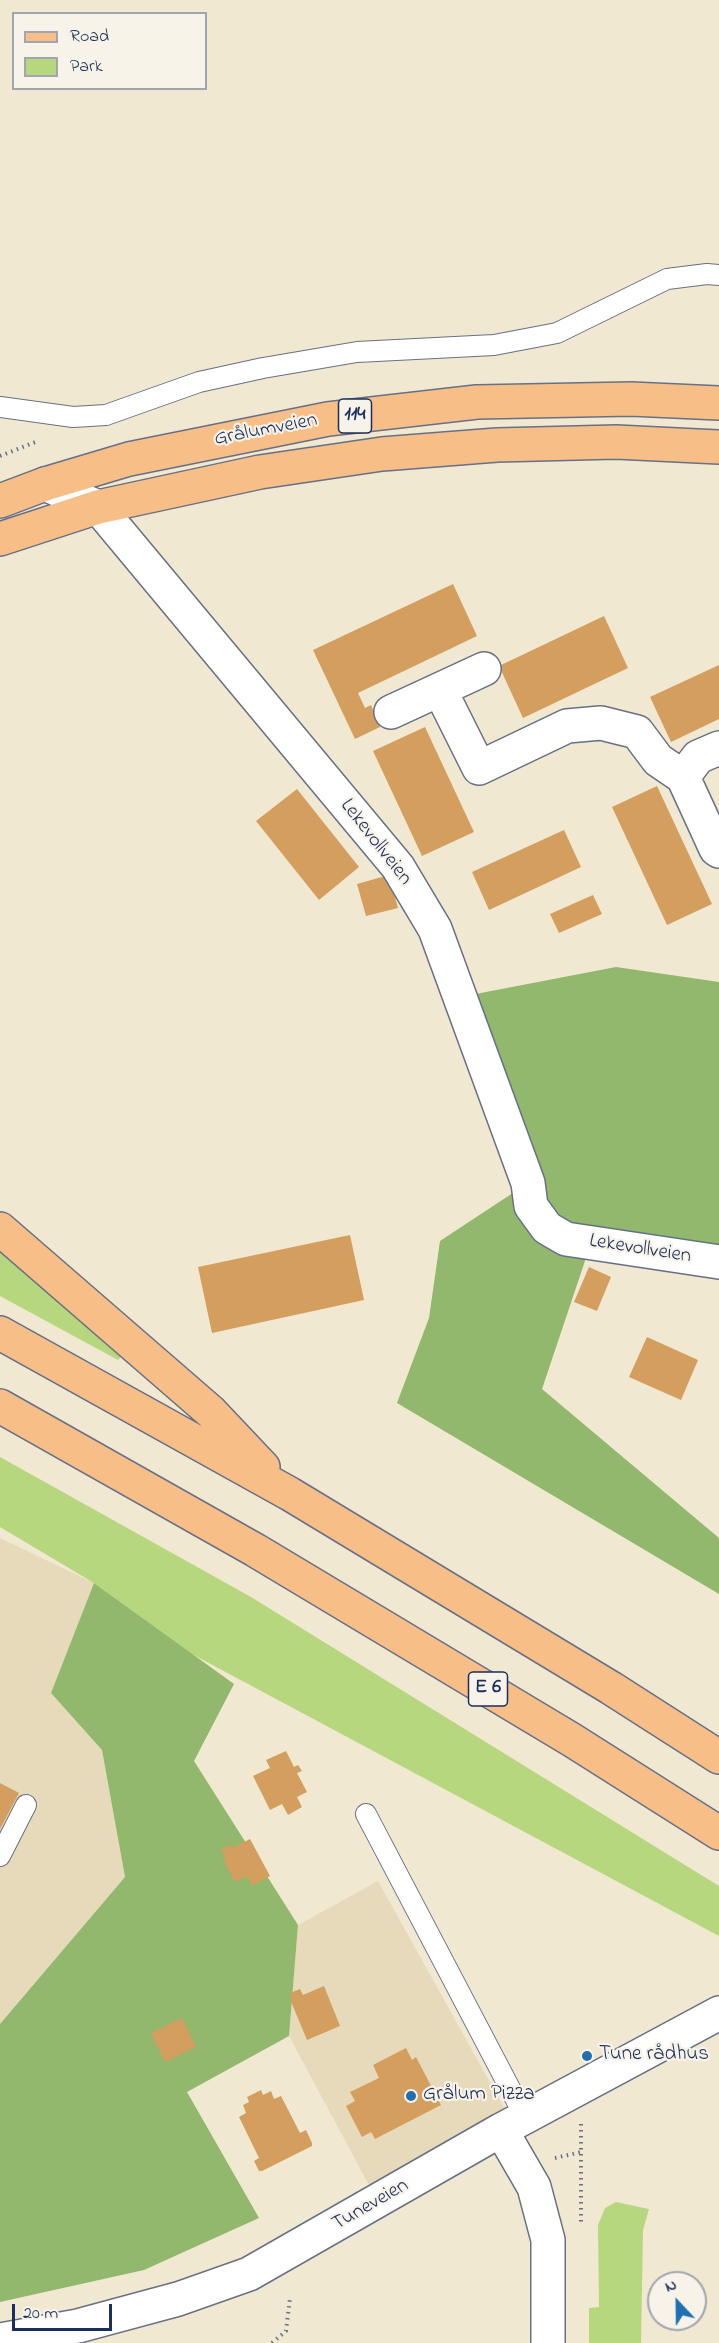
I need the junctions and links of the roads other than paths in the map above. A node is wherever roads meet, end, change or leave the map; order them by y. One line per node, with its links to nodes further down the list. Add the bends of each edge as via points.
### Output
1 (719, 275): 3 (lane, via 667,279 557,333 494,345 357,352 263,368 199,382 106,415 73,417)
2 (719, 403): 5 (main road, Grålumveien / 114, via 631,399 477,402 328,419 129,459)
3 (0, 407)
4 (719, 447): 7 (main road, Grålumveien / 114, via 616,442 497,445 382,454 260,472)
5 (45, 484): 6 (main road, Grålumveien / 114); 7 (street, Lekevollveien)
6 (0, 501)
7 (98, 507): 8 (main road, Grålumveien / 114); 16 (street, Lekevollveien, via 398,867 435,929 528,1184 531,1206 547,1228 566,1239)
8 (0, 539)
9 (484, 669): 10 (street)
10 (440, 690): 11 (street); 13 (street, via 478,768 567,726 601,723 637,732 657,760)
11 (391, 712)
12 (719, 748): 13 (street, via 698,757)
13 (683, 777): 14 (street)
14 (719, 851)
15 (0, 1229): 19 (main road, via 211,1412)
16 (719, 1262)
17 (0, 1333): 19 (main road)
18 (0, 1406): 23 (main road, E 6, via 275,1561)
19 (290, 1494): 20 (main road)
20 (719, 1757)
21 (26, 1805): 24 (lane)
22 (366, 1814): 26 (lane)
23 (719, 1833)
24 (0, 1856)
25 (719, 2013): 26 (street, Tuneveien)
26 (513, 2124): 27 (street, Tuneveien, via 249,2274 178,2299 78,2326); 28 (street, via 548,2240)
27 (0, 2340)
28 (549, 2343)

